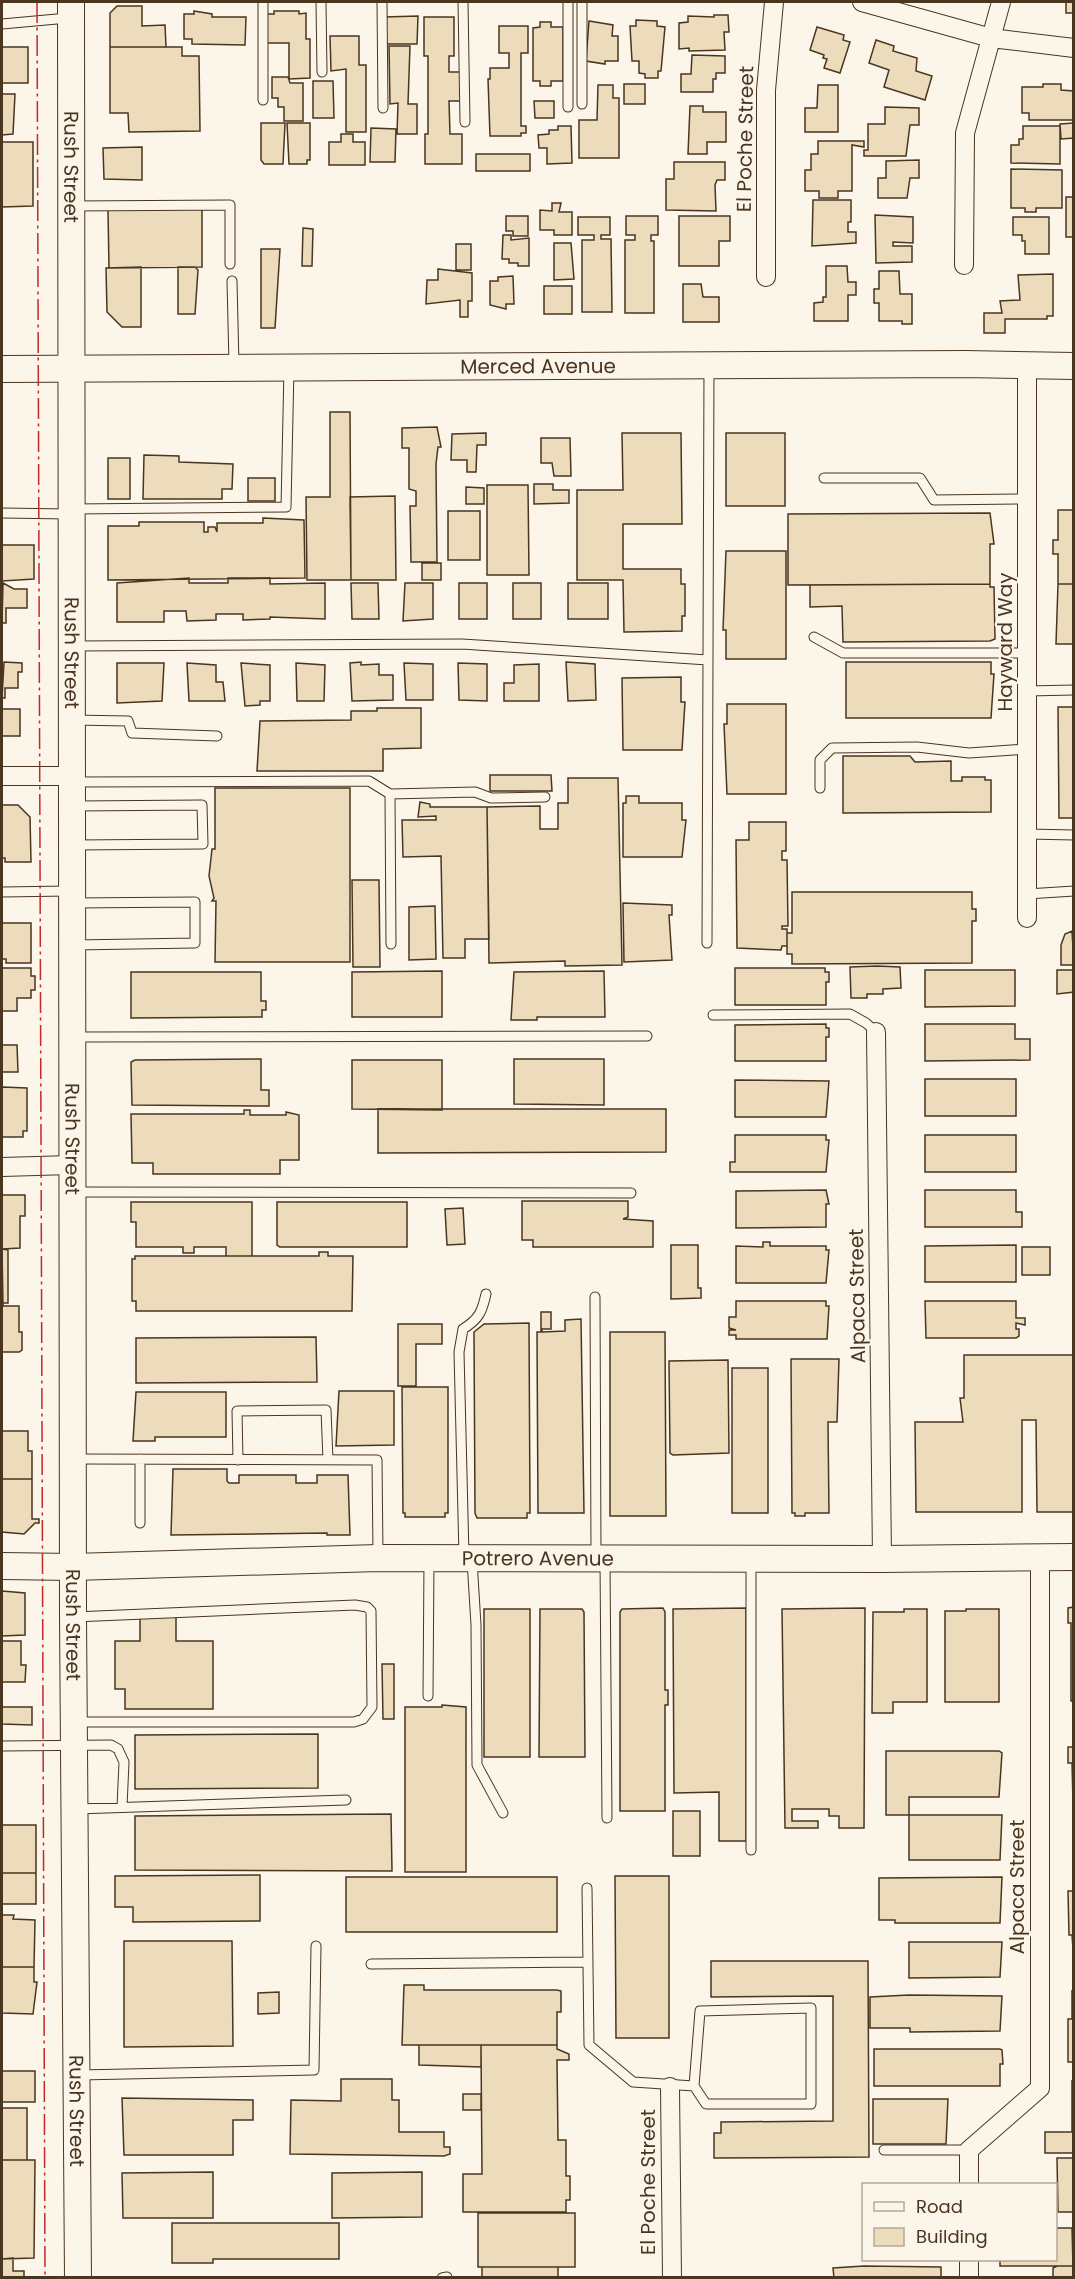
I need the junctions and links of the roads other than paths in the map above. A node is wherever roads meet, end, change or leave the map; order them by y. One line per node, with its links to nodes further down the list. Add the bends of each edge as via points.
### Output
1 (263, 2): 15 (lane)
2 (321, 2): 14 (lane)
3 (382, 2): 18 (lane)
4 (464, 2): 19 (lane)
5 (568, 2): 17 (lane)
6 (582, 2): 16 (lane)
7 (774, 2): 23 (street, El Poche Street, via 766,90)
8 (862, 2): 12 (street)
9 (1001, 2): 12 (street)
10 (71, 10): 11 (lane); 20 (street, Rush Street)
11 (2, 24)
12 (991, 38): 13 (street); 22 (street, via 965,133)
13 (1074, 48)
14 (322, 72)
15 (263, 100)
16 (582, 104)
17 (568, 107)
18 (383, 108)
19 (465, 122)
20 (71, 206): 21 (lane, via 230,205); 31 (street, Rush Street)
21 (230, 264)
22 (964, 265)
23 (766, 277)
24 (232, 281): 28 (lane)
25 (1027, 365): 26 (street, Merced Avenue); 27 (street, Merced Avenue); 33 (street, Hayward Way)
26 (709, 366): 29 (street, Merced Avenue); 39 (lane)
27 (1074, 366)
28 (234, 368): 29 (street, Merced Avenue); 31 (street, Merced Avenue)
29 (289, 368): 34 (lane, via 286,507)
30 (2, 369): 31 (street, Merced Avenue)
31 (71, 369): 34 (street, Rush Street)
32 (824, 478): 33 (lane, via 920,478 934,500)
33 (1027, 499): 38 (street, Hayward Way)
34 (71, 511): 35 (lane); 37 (street, Rush Street)
35 (2, 513)
36 (814, 638): 38 (lane, via 843,652)
37 (71, 646): 39 (lane, via 462,644); 42 (street, Rush Street)
38 (1027, 653): 41 (street, Hayward Way)
39 (708, 660): 58 (lane)
40 (1074, 690): 41 (lane)
41 (1027, 691): 44 (street, Hayward Way)
42 (71, 720): 43 (lane, via 128,722 132,733); 46 (street, Rush Street)
43 (217, 736)
44 (1027, 749): 47 (lane, via 969,753 917,747 832,748 820,760); 50 (street, Hayward Way)
45 (2, 776): 46 (street)
46 (71, 788): 48 (lane, via 369,781); 52 (street, Rush Street); 52 (lane, via 202,805 203,844)
47 (820, 788)
48 (390, 794): 49 (lane, via 475,792 492,798); 59 (lane)
49 (545, 797)
50 (1027, 834): 51 (lane); 55 (street, Hayward Way)
51 (1074, 835)
52 (71, 845): 56 (street, Rush Street)
53 (1074, 891): 55 (lane)
54 (2, 892): 56 (lane)
55 (1027, 894): 57 (street, Hayward Way)
56 (72, 897): 60 (street, Rush Street); 60 (lane, via 195,902 195,943)
57 (1027, 918)
58 (707, 943)
59 (391, 944)
60 (72, 945): 64 (street, Rush Street)
61 (713, 1016): 62 (lane, via 850,1014)
62 (876, 1032): 83 (street, Alpaca Street)
63 (647, 1036): 64 (lane)
64 (73, 1037): 65 (street, Rush Street)
65 (71, 1165): 66 (street); 67 (street, Rush Street)
66 (2, 1167)
67 (73, 1192): 68 (lane); 71 (street, Rush Street)
68 (631, 1193)
69 (486, 1294): 80 (lane, via 482,1314 463,1329 459,1352)
70 (595, 1297): 81 (lane)
71 (73, 1459): 72 (lane); 85 (street, Rush Street)
72 (140, 1459): 73 (lane); 75 (lane)
73 (238, 1460): 74 (lane); 74 (lane, via 237,1411 326,1410)
74 (328, 1460): 78 (lane, via 377,1460)
75 (140, 1523)
76 (1041, 1557): 77 (street, Potrero Avenue); 83 (street, Potrero Avenue); 104 (street, Alpaca Street, via 1040,2088)
77 (1074, 1557)
78 (378, 1558): 79 (street, Potrero Avenue); 85 (street, Potrero Avenue)
79 (429, 1558): 80 (street, Potrero Avenue); 87 (lane)
80 (468, 1558): 81 (street, Potrero Avenue); 93 (lane, via 476,1625 477,1765)
81 (601, 1558): 82 (street, Potrero Avenue); 94 (lane)
82 (751, 1559): 83 (street, Potrero Avenue); 95 (lane)
83 (882, 1559)
84 (2, 1566): 85 (street, Potrero Avenue)
85 (73, 1567): 86 (street, Rush Street)
86 (73, 1617): 88 (street, Rush Street); 88 (lane, via 367,1607 371,1611 372,1707 363,1719 354,1722 236,1722)
87 (428, 1696)
88 (74, 1734): 89 (lane); 91 (lane, via 118,1749 124,1762); 92 (street, Rush Street)
89 (2, 1746)
90 (346, 1800): 91 (lane)
91 (122, 1807): 92 (lane)
92 (75, 1809): 100 (street, Rush Street)
93 (503, 1813)
94 (607, 1818)
95 (751, 1850)
96 (587, 1888): 98 (lane)
97 (316, 1946): 100 (lane, via 314,2070)
98 (588, 1962): 99 (lane); 102 (lane, via 589,2045 633,2082)
99 (371, 1964)
100 (76, 2075): 107 (street, Rush Street)
101 (694, 2086): 101 (lane, via 706,2104 812,2104 812,2008 700,2012); 102 (lane)
102 (670, 2087): 110 (street, El Poche Street)
103 (884, 2150): 104 (lane)
104 (969, 2150): 105 (street)
105 (969, 2183)
106 (969, 2261): 111 (street)
107 (78, 2277)
108 (442, 2277): 109 (lane)
109 (447, 2277)
110 (672, 2277)
111 (969, 2277)

